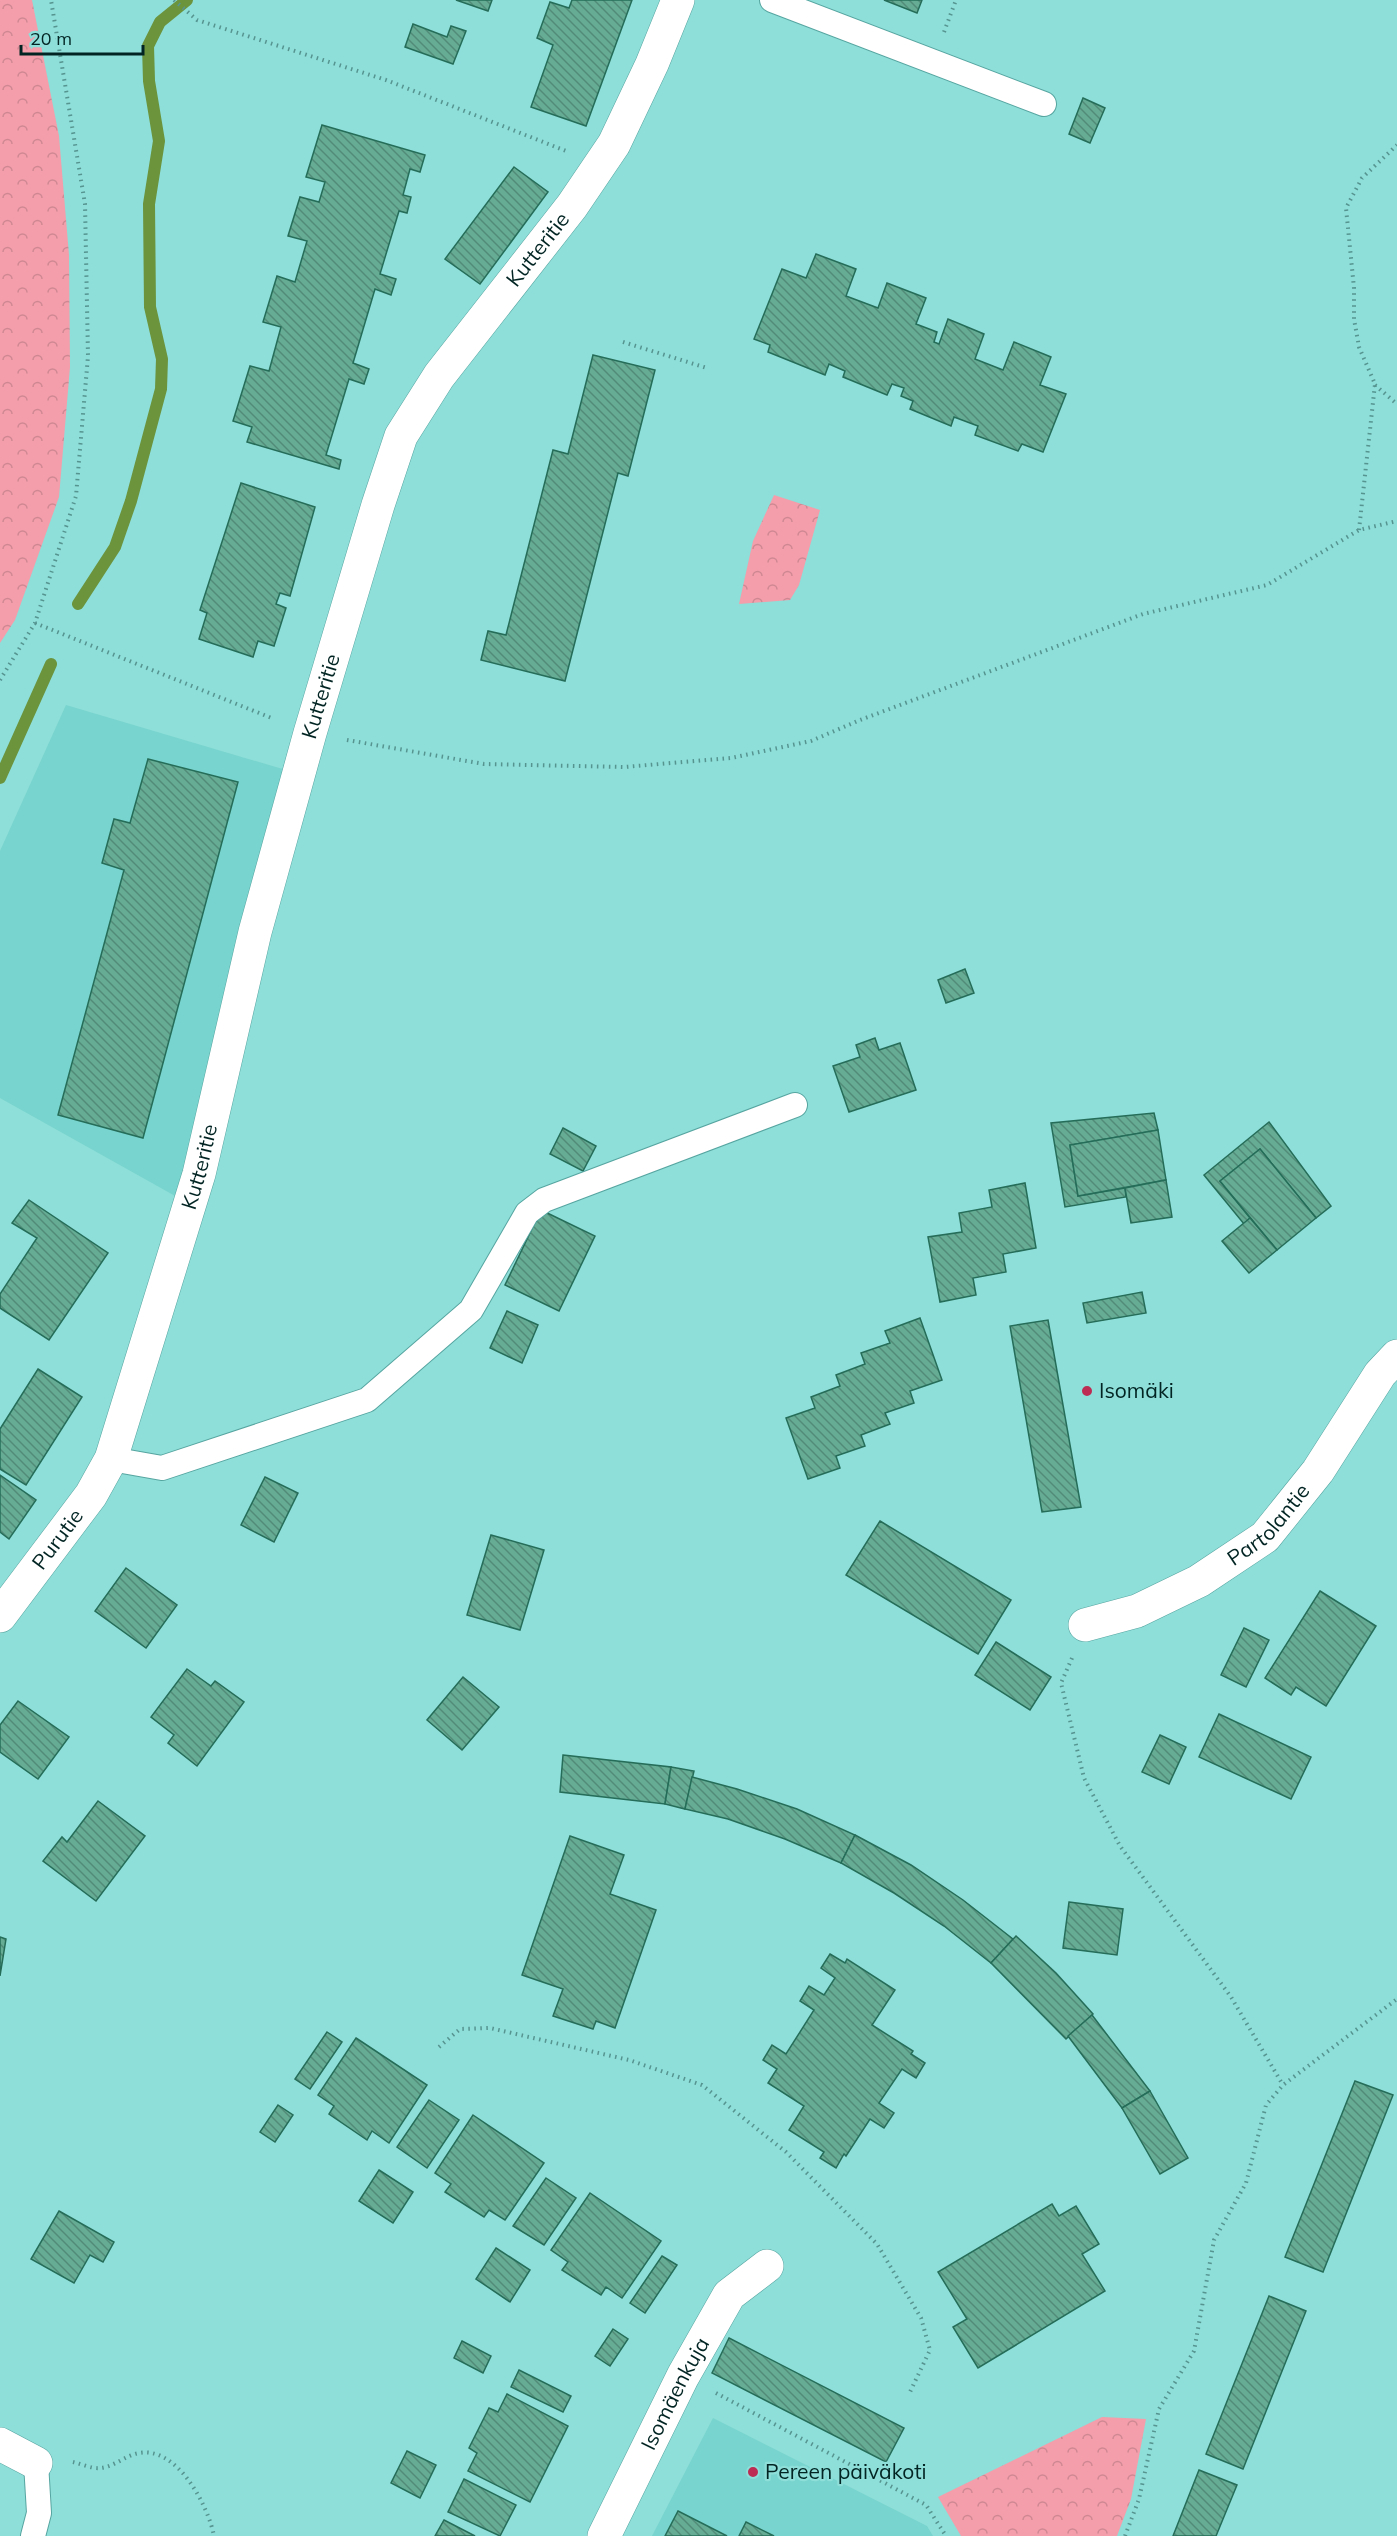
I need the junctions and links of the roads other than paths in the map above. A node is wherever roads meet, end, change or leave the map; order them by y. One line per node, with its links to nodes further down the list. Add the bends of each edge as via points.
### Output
1 (678, 0): 6 (street, Kutteritie, via 614,144 572,206 439,376 401,436 310,734 255,932 199,1174)
2 (772, 0): 3 (lane)
3 (1044, 104)
4 (795, 1105): 6 (lane, via 544,1200 527,1213 471,1310 367,1400 162,1468)
5 (1397, 1356): 8 (street, Partolantie, via 1380,1374 1318,1471 1264,1538 1199,1581 1148,1606)
6 (111, 1459): 7 (street, Purutie, via 91,1495)
7 (0, 1616)
8 (1085, 1625)
9 (767, 2266): 13 (street, Isomäenkuja, via 729,2295 683,2376)
10 (0, 2444): 11 (street)
11 (36, 2463): 12 (lane, via 39,2513)
12 (33, 2536)
13 (604, 2536)

